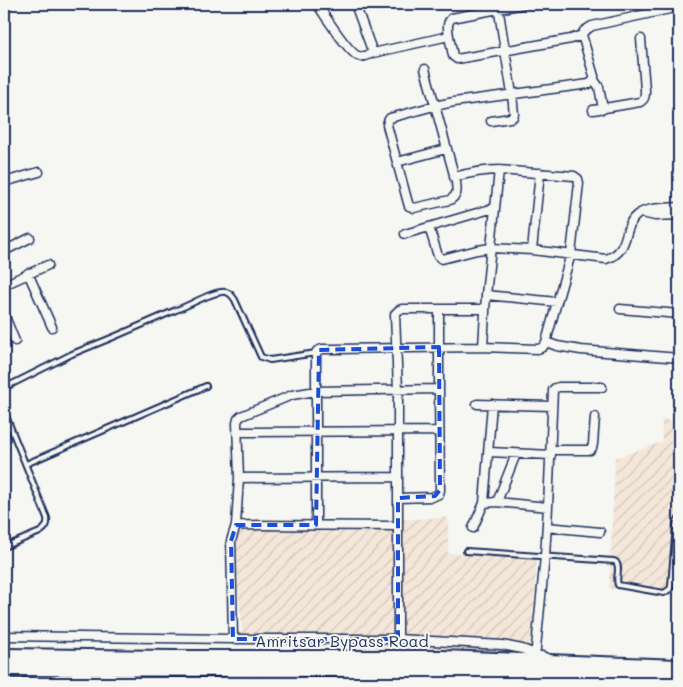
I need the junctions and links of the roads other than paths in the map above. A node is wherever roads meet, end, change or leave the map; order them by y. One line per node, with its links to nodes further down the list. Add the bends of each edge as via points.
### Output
1 (317, 4): 11 (street, via 355,55)
2 (355, 4): 11 (street)
3 (524, 4): 4 (street)
4 (498, 6): 8 (street, via 452,18 447,25); 10 (street)
5 (664, 6): 6 (street); 7 (street, via 592,26)
6 (679, 7)
7 (582, 35): 10 (street); 13 (street)
8 (449, 36): 10 (street, via 453,56 458,59); 11 (street)
9 (641, 39): 16 (street, via 644,100)
10 (505, 51): 14 (street)
11 (373, 53)
12 (425, 69): 15 (street)
13 (594, 80): 14 (street, via 589,84); 16 (street, via 599,87)
14 (512, 94): 15 (street); 18 (street, via 513,116)
15 (434, 106): 19 (street); 20 (street, via 388,121)
16 (603, 109): 17 (street)
17 (594, 110)
18 (491, 122)
19 (446, 149): 20 (street); 24 (street)
20 (397, 162): 24 (street, via 412,208 450,200 457,191)
21 (499, 170): 23 (street); 24 (street); 27 (street)
22 (39, 172): 25 (street)
23 (540, 173): 35 (street); 36 (street, via 578,179)
24 (454, 178)
25 (4, 182)
26 (679, 207): 28 (street)
27 (494, 208): 30 (street); 33 (street)
28 (642, 212): 29 (street, via 655,216); 36 (street, via 632,220 623,246 612,257)
29 (679, 215)
30 (429, 227): 31 (street); 33 (street, via 438,256 442,259)
31 (405, 234)
32 (30, 238): 34 (street)
33 (491, 248): 35 (street); 40 (street)
34 (4, 250)
35 (532, 250): 36 (street)
36 (571, 254): 41 (street)
37 (48, 265): 38 (street)
38 (28, 273): 39 (street); 47 (street)
39 (4, 285)
40 (486, 296): 41 (street); 43 (street)
41 (557, 302): 49 (street)
42 (439, 309): 43 (street); 50 (street); 52 (street, via 396,311)
43 (485, 309): 51 (street)
44 (620, 309): 46 (street)
45 (4, 314): 48 (street)
46 (679, 314)
47 (52, 327)
48 (15, 340)
49 (546, 342): 51 (street, via 538,349); 54 (street, via 581,350)
50 (439, 347): 51 (street); 52 (street); 58 (street)
51 (483, 347)
52 (396, 348): 53 (street, via 322,349); 59 (street)
53 (316, 353): 57 (lane, via 270,360 261,357 235,300 230,293 224,292 205,297 72,354); 60 (street)
54 (679, 358)
55 (206, 386): 73 (lane)
56 (602, 387): 63 (street, via 555,388)
57 (4, 388)
58 (439, 389): 59 (street); 66 (street)
59 (398, 390): 60 (street); 69 (street)
60 (316, 391): 67 (street, via 292,395 241,416); 68 (street)
61 (477, 404): 62 (street)
62 (492, 404): 63 (street); 70 (street)
63 (552, 406): 71 (street)
64 (4, 411): 73 (lane)
65 (595, 417): 71 (street, via 590,450)
66 (439, 431): 69 (street); 77 (street, via 439,494)
67 (237, 432): 68 (street); 75 (street)
68 (316, 432): 69 (street); 74 (street)
69 (398, 432): 76 (street)
70 (488, 452): 72 (street); 79 (street)
71 (551, 453): 72 (street); 80 (street)
72 (516, 454): 78 (street)
73 (26, 464): 88 (lane, via 48,523 40,532)
74 (317, 477): 75 (street); 76 (street); 83 (street)
75 (239, 478): 82 (street)
76 (397, 478): 77 (street)
77 (398, 498): 84 (street)
78 (496, 502): 79 (street); 80 (street)
79 (484, 503): 86 (street)
80 (548, 507): 85 (street)
81 (679, 519): 90 (lane, via 676,522 671,586 664,593 618,585 616,562)
82 (236, 524): 83 (street); 92 (street, via 231,541)
83 (316, 526): 84 (street)
84 (397, 526): 93 (street)
85 (547, 527): 87 (street); 90 (street)
86 (473, 528)
87 (600, 532)
88 (4, 547)
89 (466, 551): 90 (lane)
90 (545, 556): 95 (street)
91 (4, 636): 92 (street)
92 (232, 639): 93 (street)
93 (398, 639): 95 (street, via 502,645 522,649)
94 (4, 656): 95 (highway, Amritsar Bypass Road)
95 (535, 658): 96 (highway, Amritsar Bypass Road, via 559,663)
96 (679, 667)
97 (4, 668): 98 (highway, Amritsar Bypass Road)
98 (342, 677): 99 (highway, via 447,670); 102 (highway, Amritsar Bypass Road)
99 (679, 678)
100 (4, 683): 101 (street)
101 (70, 683)
102 (511, 683)

